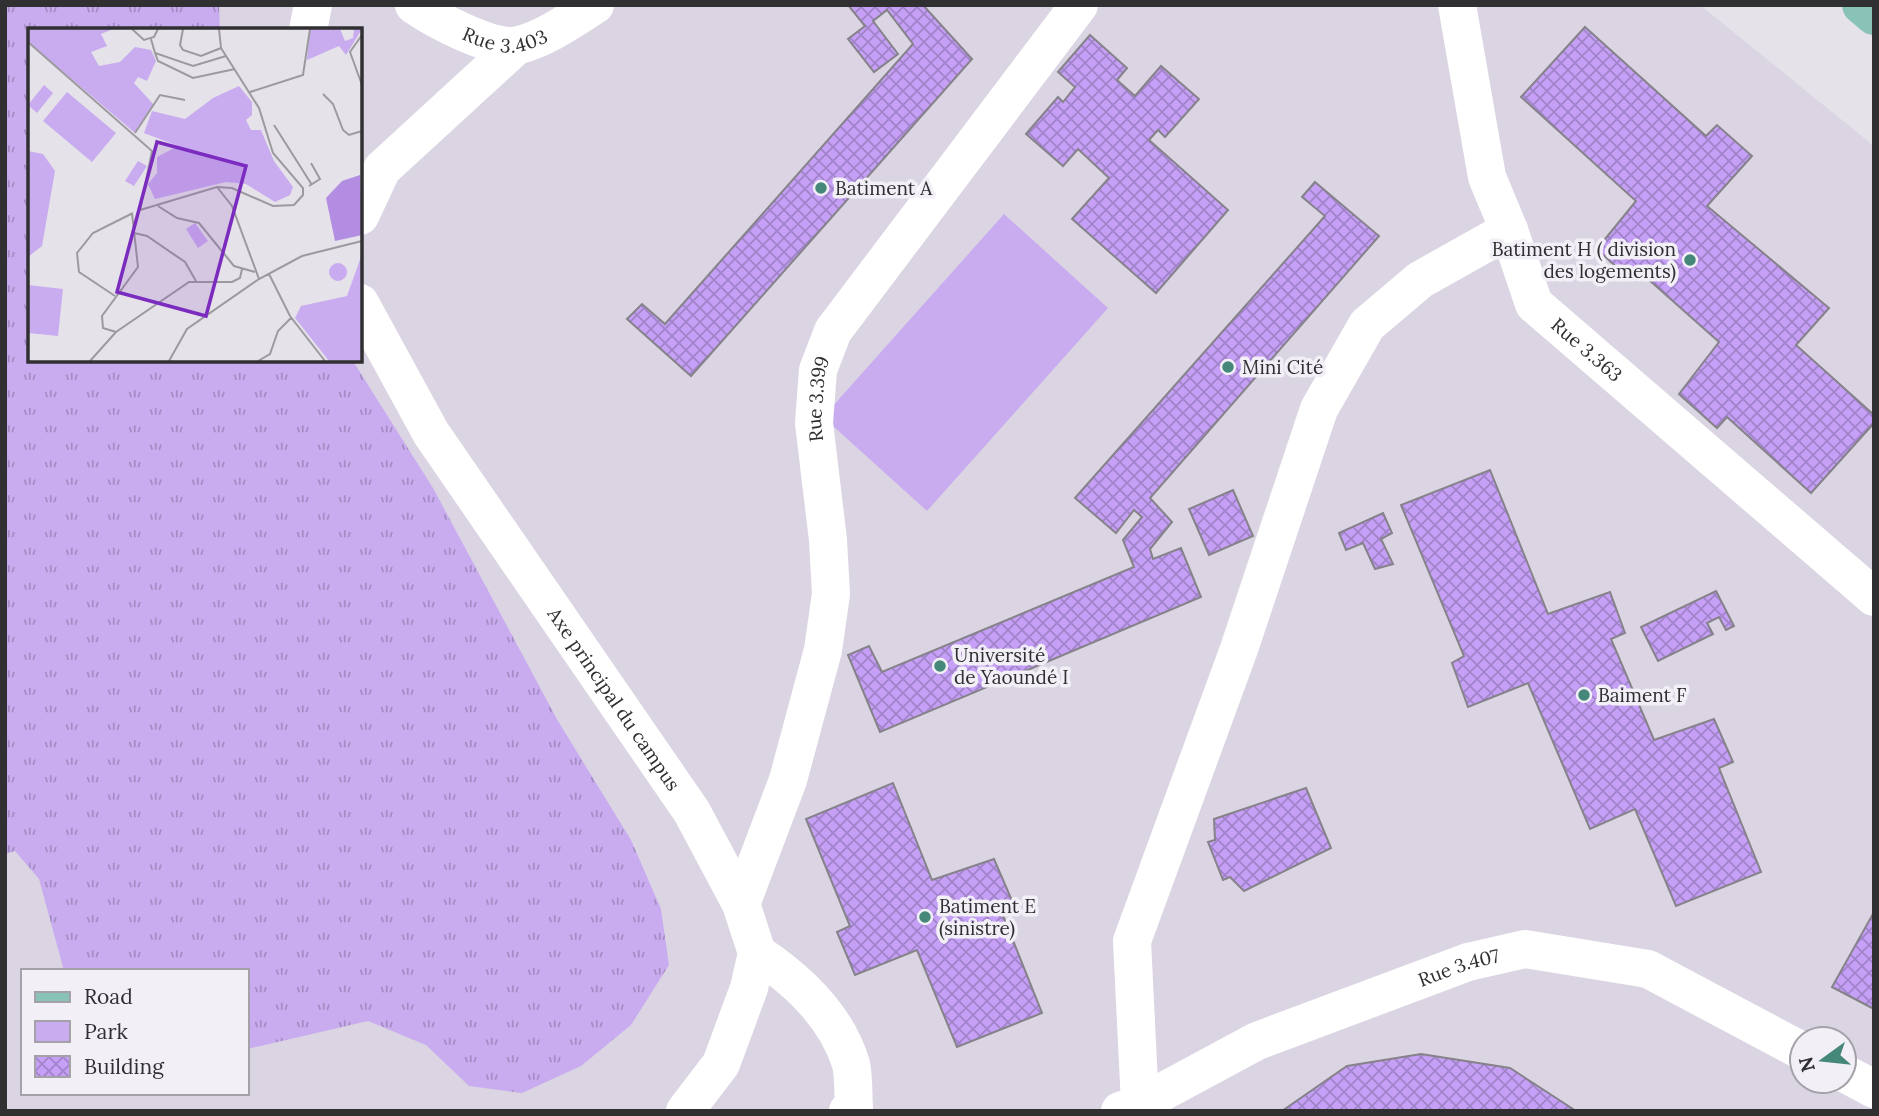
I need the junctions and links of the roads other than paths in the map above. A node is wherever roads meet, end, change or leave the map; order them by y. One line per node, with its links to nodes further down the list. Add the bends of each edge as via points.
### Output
1 (313, 5): 8 (street)
2 (414, 5): 9 (street, Rue 3.403, via 483,39)
3 (595, 5): 9 (street, Rue 3.403, via 548,34)
4 (1079, 5): 14 (street, Rue 3.399, via 833,331 818,369 814,423 831,594 823,650 788,780)
5 (1457, 5): 11 (street, Rue 3.363, via 1487,177)
6 (1861, 5): 7 (main road)
7 (1874, 16)
8 (308, 28)
9 (516, 46): 10 (street, via 382,169)
10 (362, 212)
11 (1509, 230): 13 (street, Rue 3.363, via 1534,304); 19 (street, via 1420,280 1367,325 1319,408 1239,649 1132,941)
12 (362, 307): 14 (street, Axe principal du campus, via 430,433 692,812)
13 (1874, 597)
14 (741, 904): 15 (street, Axe principal du campus)
15 (757, 953): 20 (street, via 788,974 839,1034 852,1066); 21 (street, via 721,1064)
16 (1788, 1044): 19 (street, Rue 3.407, via 1648,969 1525,949 1468,962 1257,1041)
17 (1858, 1080): 18 (street)
18 (1874, 1089)
19 (1130, 1107)
20 (853, 1110)
21 (685, 1111)

